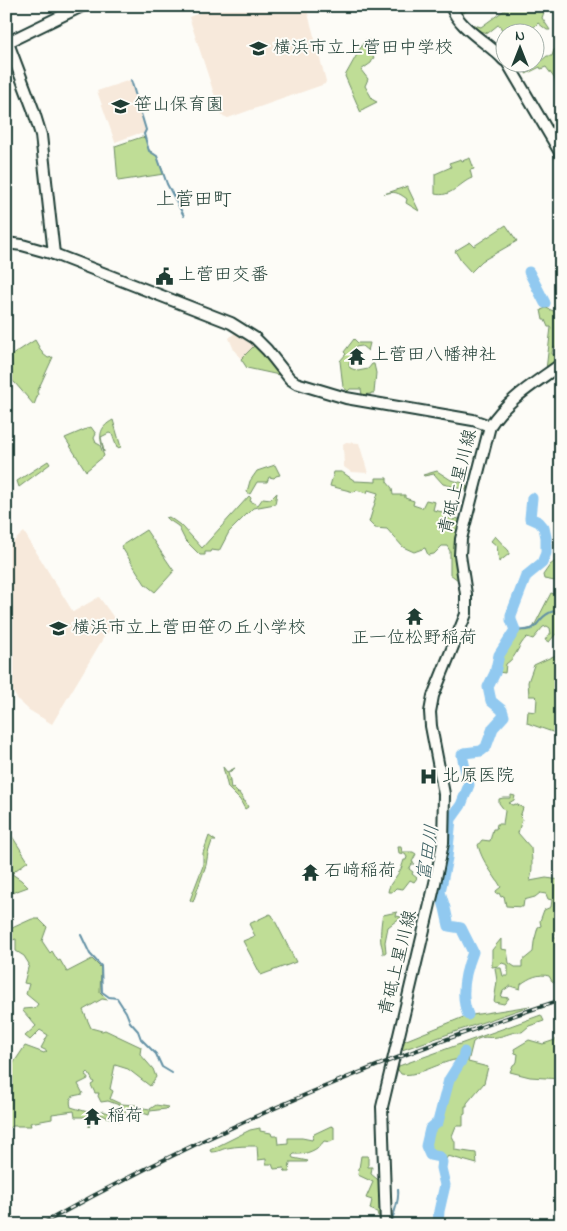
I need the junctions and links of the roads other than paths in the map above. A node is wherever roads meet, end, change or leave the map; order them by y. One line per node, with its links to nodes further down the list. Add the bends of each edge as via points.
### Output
1 (82, 6): 3 (main road)
2 (451, 6): 4 (main road, via 468,28)
3 (7, 43): 8 (main road, via 41,135)
4 (494, 49)
5 (513, 72): 6 (main road)
6 (561, 154)
7 (6, 243): 8 (main road)
8 (54, 254): 10 (main road, via 231,323 255,338 284,371 301,380 356,398)
9 (561, 364): 10 (main road, 青砥上星川線, via 496,415)
10 (490, 426): 11 (main road, 青砥上星川線, via 460,545 466,614 433,696 430,712 444,794 443,843 383,1098)
11 (386, 1225)

